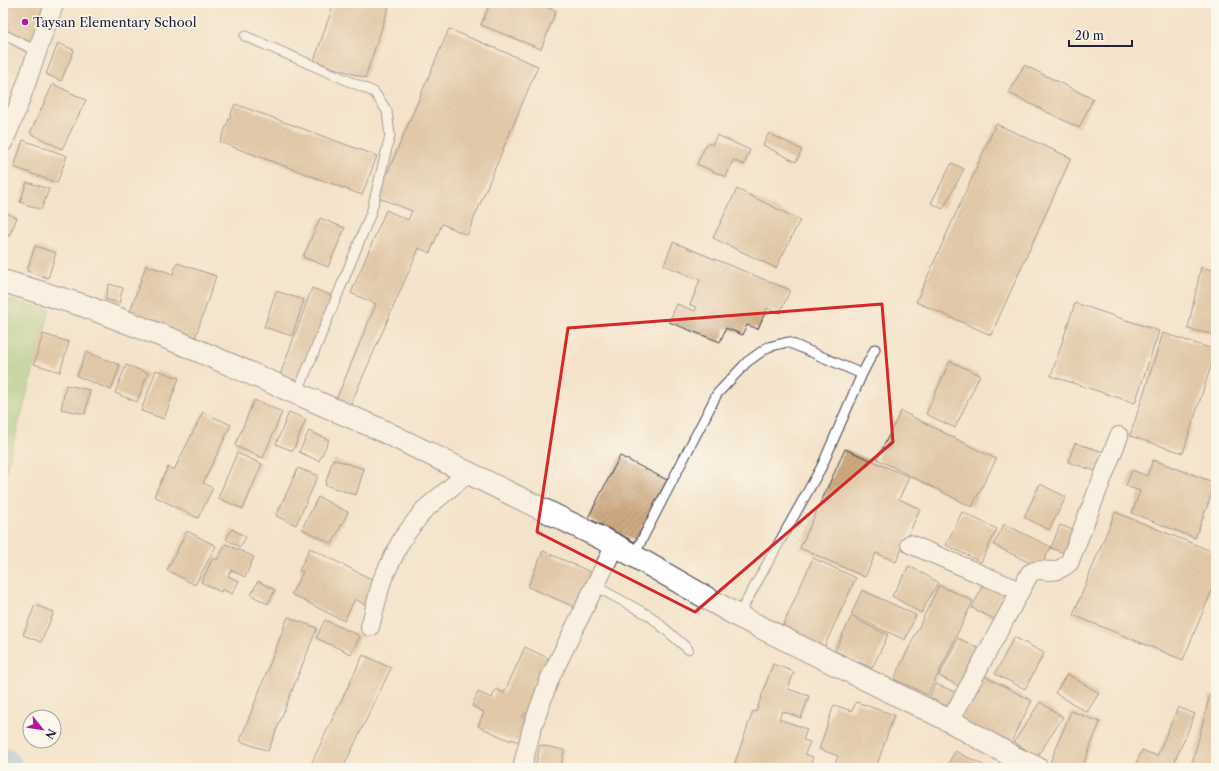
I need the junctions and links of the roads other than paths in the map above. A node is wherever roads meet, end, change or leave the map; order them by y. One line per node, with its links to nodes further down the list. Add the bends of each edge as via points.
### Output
1 (55, 3): 4 (street)
2 (3, 34): 4 (lane)
3 (245, 36): 9 (lane, via 374,92 387,111 390,136 371,213)
4 (36, 51): 5 (street, via 14,120)
5 (3, 144)
6 (3, 281): 9 (street, via 85,306 265,378)
7 (875, 349): 8 (lane)
8 (862, 374): 14 (lane, via 788,342 768,347 747,362 717,394); 17 (lane, via 822,466)
9 (297, 394): 11 (street, via 379,428)
10 (1119, 436): 16 (street, via 1069,563 1052,571 1037,569 1030,573)
11 (469, 472): 13 (street); 18 (street, via 424,510 402,539 382,580)
12 (910, 544): 16 (street)
13 (616, 545): 14 (street); 15 (street)
14 (634, 555): 17 (street)
15 (595, 586): 19 (lane, via 650,616); 22 (street, via 550,678 532,728)
16 (1020, 591): 20 (street)
17 (738, 616): 20 (street)
18 (370, 628)
19 (688, 649)
20 (950, 721): 21 (street)
21 (1014, 763): 23 (street)
22 (522, 768)
23 (1036, 768)

